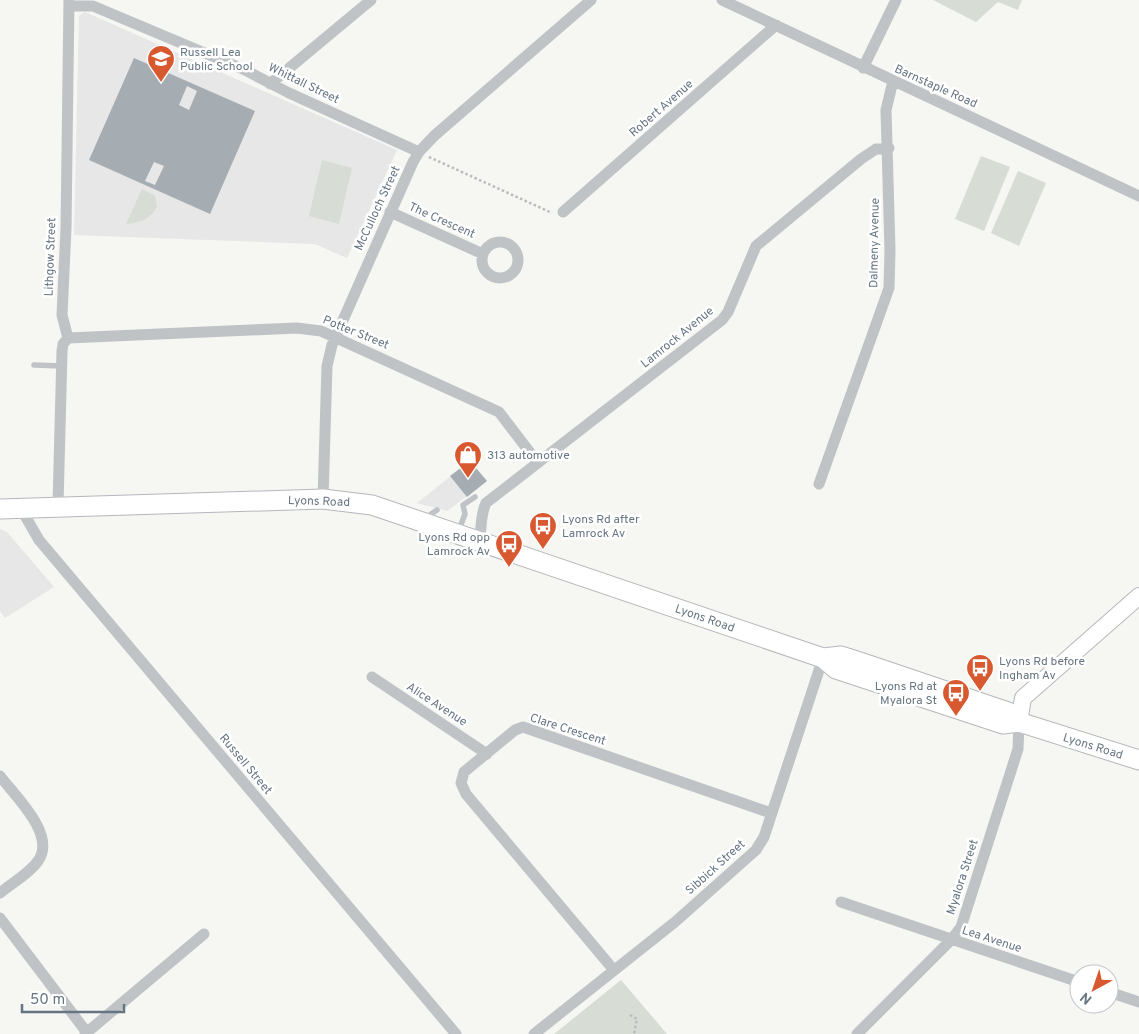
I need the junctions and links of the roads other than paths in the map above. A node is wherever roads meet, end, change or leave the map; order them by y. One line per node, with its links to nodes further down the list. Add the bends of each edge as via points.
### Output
1 (371, 0): 10 (street)
2 (591, 0): 12 (street, McCulloch Street)
3 (722, 0): 6 (street, Barnstaple Road)
4 (896, 0): 8 (street)
5 (69, 3): 10 (street, Whittall Street, via 93,6 245,70); 18 (street, Lithgow Street, via 62,315)
6 (746, 5): 7 (street, Barnstaple Road)
7 (776, 25): 8 (street, Barnstaple Road); 15 (street, Robert Avenue)
8 (863, 68): 9 (street, Barnstaple Road)
9 (893, 81): 11 (street, Dalmeny Avenue, via 886,110); 13 (street, Barnstaple Road)
10 (270, 84): 12 (street, Whittall Street)
11 (888, 148): 21 (street, Lamrock Avenue, via 876,149 860,159 756,246 722,320); 22 (street, Dalmeny Avenue, via 889,288)
12 (419, 152): 14 (street, McCulloch Street)
13 (1139, 196)
14 (390, 212): 16 (street, The Crescent); 17 (street, McCulloch Street)
15 (563, 212)
16 (483, 254)
17 (335, 336): 18 (street, Potter Street, via 298,328); 21 (street, Potter Street, via 499,412); 24 (street, McCulloch Street, via 327,366)
18 (68, 338): 20 (street, Lithgow Street, via 63,344)
19 (34, 365): 20 (lane)
20 (62, 366): 25 (street, Lithgow Street)
21 (538, 463): 31 (street, Lamrock Avenue, via 486,503)
22 (820, 484)
23 (475, 497): 30 (lane, via 462,505 465,514)
24 (323, 499): 25 (main road, Lyons Road); 29 (main road, Lyons Road, via 372,505)
25 (58, 506): 26 (main road, Lyons Road)
26 (20, 507): 27 (main road, Lyons Road); 50 (street, Russell Street, via 39,540)
27 (0, 509)
28 (437, 510): 29 (lane)
29 (420, 522): 30 (main road, Lyons Road)
30 (458, 535): 31 (main road, Lyons Road)
31 (478, 542): 33 (main road, Lyons Road)
32 (1139, 596): 35 (street, via 1023,698)
33 (823, 658): 35 (main road, Lyons Road, via 840,656 854,660 1008,712); 39 (street, Sibbick Street)
34 (372, 678): 36 (street, Alice Avenue)
35 (1019, 722): 37 (main road, Lyons Road); 44 (street, Myalora Street, via 1018,749 971,900 961,927)
36 (487, 754): 39 (street, Clare Crescent, via 523,727); 45 (street, Clare Crescent, via 464,772 461,783 466,794)
37 (1139, 760)
38 (0, 776): 40 (street, via 37,825 44,849 35,865)
39 (771, 813): 45 (street, Sibbick Street, via 764,837 756,850 675,922)
40 (0, 893)
41 (841, 902): 44 (street, Lea Avenue)
42 (0, 918): 49 (street)
43 (204, 934): 49 (street)
44 (950, 940): 46 (street, Lea Avenue); 52 (street, Myalora Street)
45 (613, 969): 51 (street, Sibbick Street)
46 (1069, 979)
47 (1119, 995): 48 (street)
48 (1139, 1002)
49 (87, 1033)
50 (456, 1034)
51 (534, 1034)
52 (857, 1034)

